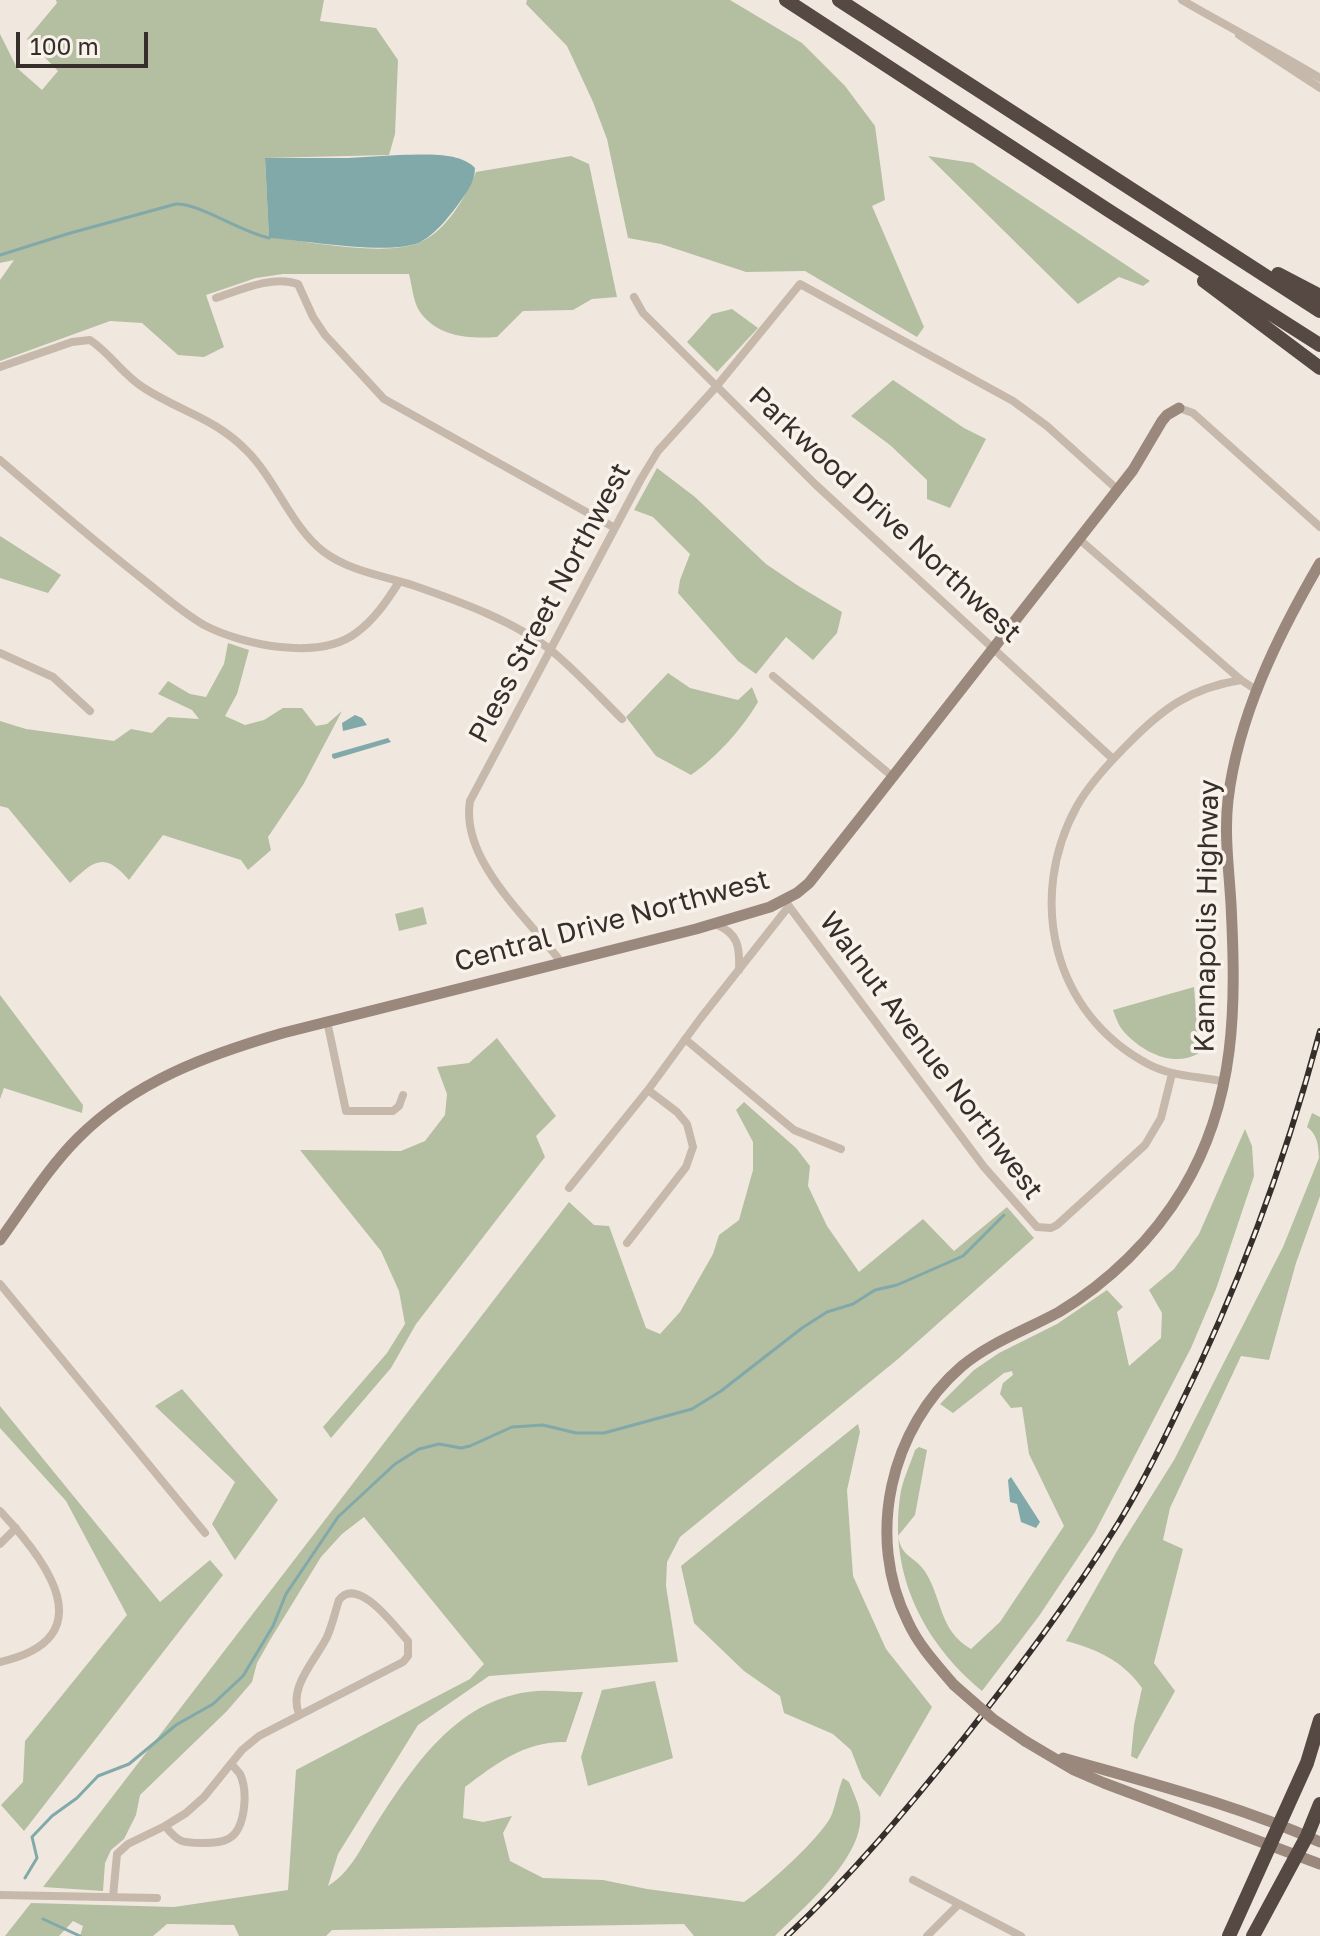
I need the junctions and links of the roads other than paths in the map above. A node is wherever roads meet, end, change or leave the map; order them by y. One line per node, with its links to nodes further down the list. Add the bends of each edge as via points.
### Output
1 (786, 0): 7 (highway)
2 (839, 0): 8 (highway)
3 (1182, 0): 4 (street)
4 (1236, 31): 5 (street); 6 (street)
5 (1320, 78)
6 (1320, 88)
7 (1111, 212): 13 (highway); 15 (highway)
8 (1197, 232): 9 (highway); 12 (highway)
9 (1320, 296)
10 (634, 297): 16 (street, Parkwood Drive Northwest, via 643,313)
11 (216, 298): 21 (street, via 268,283 298,284 325,335 384,399)
12 (1320, 311)
13 (1320, 345)
14 (0, 367): 24 (street, via 90,340 143,388 229,434 326,554)
15 (1320, 368)
16 (716, 387): 19 (street, Pless Street Northwest, via 800,284 1013,401); 21 (street, Pless Street Northwest, via 658,451); 25 (street, Parkwood Drive Northwest)
17 (1179, 408): 19 (main road, Central Drive Northwest, via 1162,421); 20 (street, via 1193,413)
18 (0, 460): 24 (street, via 186,613 224,634 282,647 340,642 373,618)
19 (1118, 490): 22 (main road, Central Drive Northwest)
20 (1320, 527)
21 (615, 528): 26 (street, Pless Street Northwest)
22 (1079, 539): 25 (main road, Central Drive Northwest); 29 (street)
23 (1320, 563): 30 (main road, Kannapolis Highway)
24 (399, 582): 26 (street, via 481,612)
25 (994, 647): 33 (street, Parkwood Drive Northwest); 34 (main road, Central Drive Northwest)
26 (550, 650): 32 (street); 37 (street, Pless Street Northwest, via 477,784 469,826 487,868)
27 (0, 653): 31 (street, via 53,677)
28 (773, 676): 34 (street)
29 (1243, 682): 30 (street); 33 (street, via 1207,687 1165,708)
30 (1258, 691): 42 (main road, Kannapolis Highway, via 1228,801 1235,998)
31 (90, 711)
32 (622, 719)
33 (1113, 759): 41 (street, via 1084,794 1064,835 1052,899 1058,953 1078,1002 1092,1020 1139,1059)
34 (893, 777): 35 (main road, Central Drive Northwest)
35 (787, 903): 36 (main road, Central Drive Northwest); 38 (street); 41 (street, Walnut Avenue Northwest, via 984,1167 1037,1227 1057,1225 1145,1145 1161,1118)
36 (714, 923): 37 (main road, Central Drive Northwest); 38 (street, via 737,938)
37 (561, 962): 39 (main road, Central Drive Northwest)
38 (739, 970): 40 (street)
39 (327, 1021): 44 (street, via 346,1111 393,1111); 47 (main road, Central Drive Northwest, via 219,1051 128,1098 77,1140)
40 (685, 1039): 43 (street); 45 (street, via 794,1130)
41 (1172, 1074): 42 (street)
42 (1225, 1082): 57 (main road, Kannapolis Highway, bridge, via 1195,1167 1139,1248 1078,1300 961,1367 905,1443 889,1499 888,1559 908,1622 954,1685 993,1719)
43 (648, 1090): 46 (street); 48 (street, via 687,1124 693,1147 686,1167)
44 (403, 1095)
45 (841, 1149)
46 (569, 1188)
47 (0, 1240)
48 (627, 1243)
49 (0, 1284): 52 (street)
50 (0, 1511): 51 (street)
51 (16, 1528): 53 (street); 54 (street, via 53,1579 59,1610 53,1631 32,1653)
52 (205, 1533)
53 (0, 1544)
54 (0, 1662)
55 (299, 1714): 55 (street, via 408,1656 408,1641 369,1599 342,1595 327,1637 296,1692); 58 (street, via 249,1743)
56 (1320, 1720): 60 (highway)
57 (1047, 1753): 60 (main road, Kannapolis Highway); 63 (main road, Kannapolis Highway, via 1104,1783)
58 (232, 1764): 61 (street, via 204,1797); 61 (street, via 243,1789 242,1818 234,1835 220,1842 186,1843)
59 (1320, 1804): 62 (highway)
60 (1280, 1824): 62 (main road, Kannapolis Highway); 63 (highway)
61 (165, 1826): 68 (street, via 117,1854)
62 (1313, 1839): 64 (highway)
63 (1272, 1844): 64 (main road, Kannapolis Highway); 73 (highway)
64 (1297, 1856): 65 (main road, Kannapolis Highway); 74 (highway)
65 (1320, 1864)
66 (913, 1880): 70 (street)
67 (0, 1895): 68 (street)
68 (113, 1897): 69 (street)
69 (157, 1898)
70 (959, 1904): 71 (street); 72 (street)
71 (927, 1936)
72 (1021, 1936)
73 (1229, 1936)
74 (1253, 1936)

